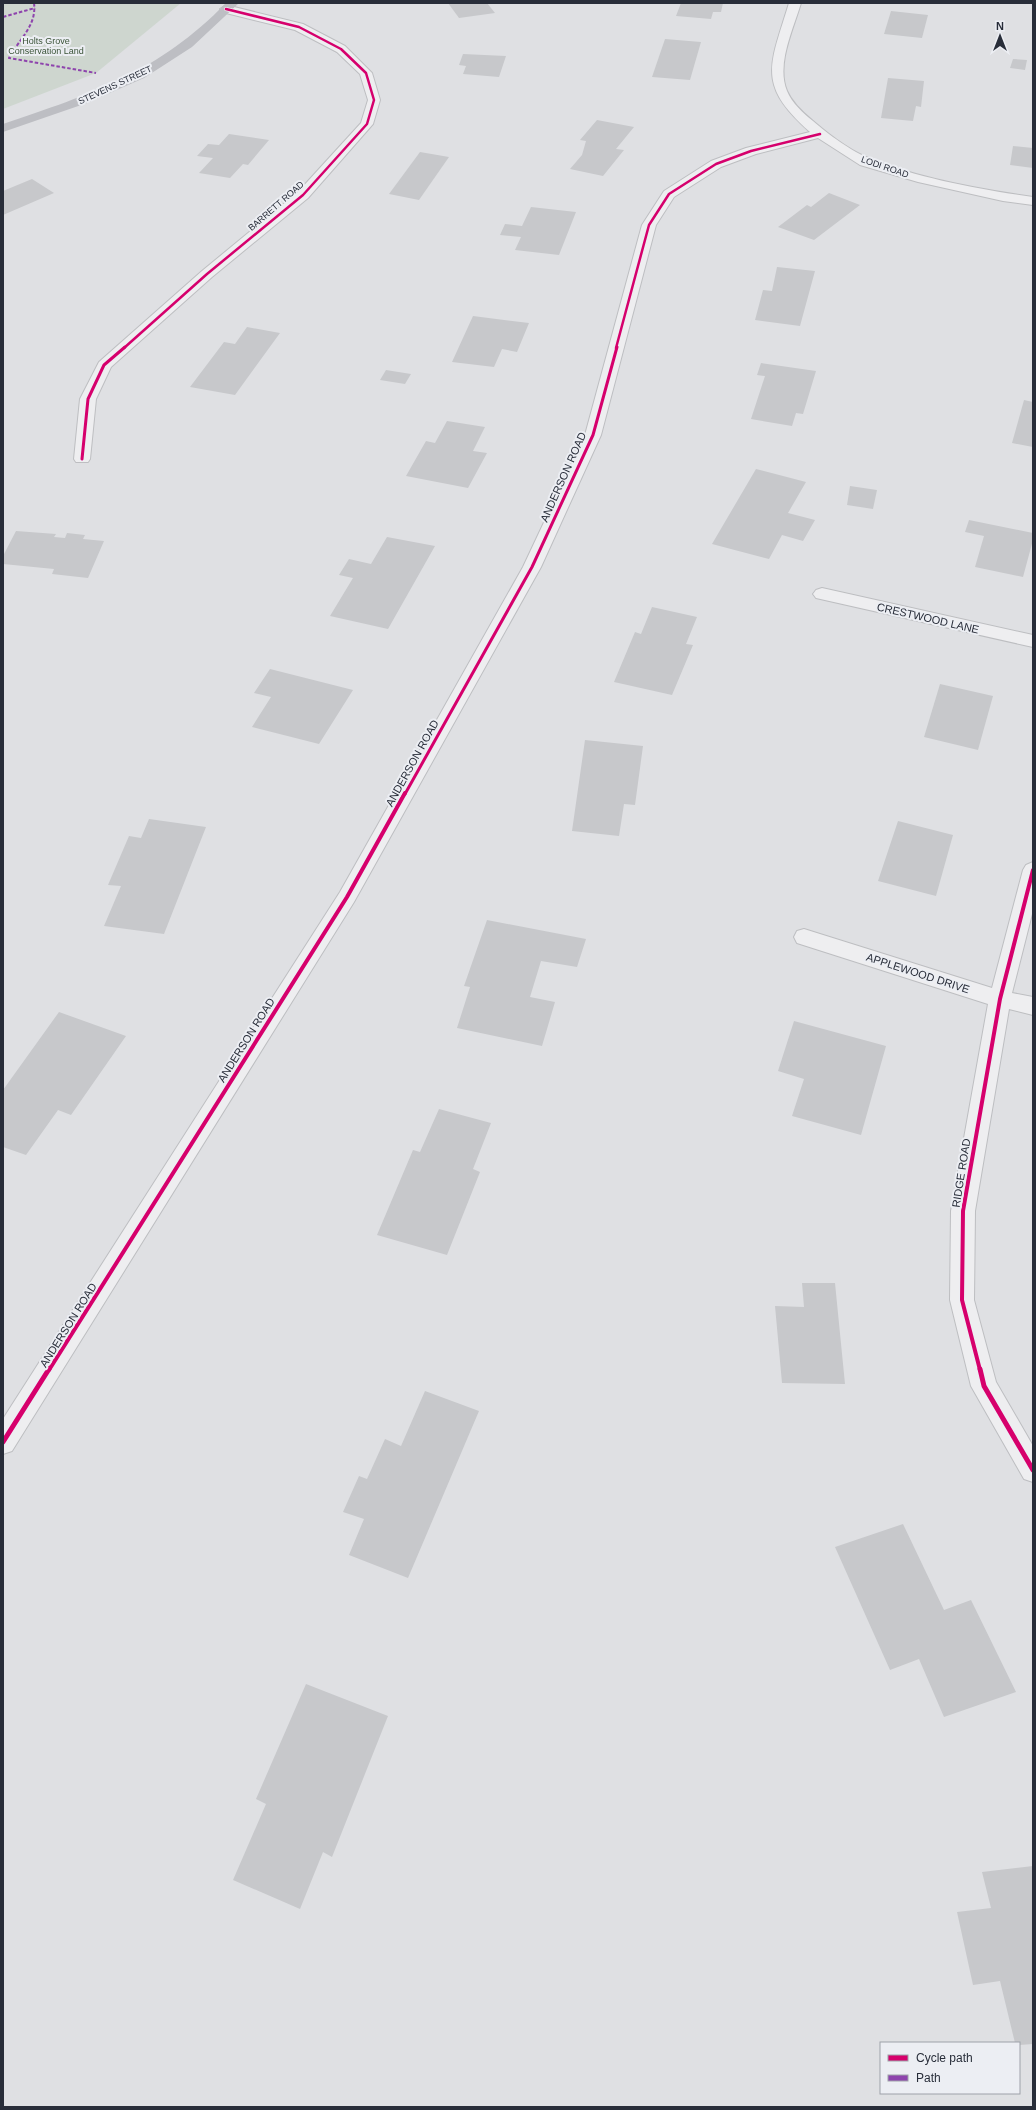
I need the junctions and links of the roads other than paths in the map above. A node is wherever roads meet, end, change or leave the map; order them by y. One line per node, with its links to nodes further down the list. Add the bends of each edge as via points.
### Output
1 (796, 3): 4 (street, LODI ROAD, via 777,64 781,92 795,112)
2 (230, 6): 3 (street, STEVENS STREET, via 194,39 158,65 70,106); 6 (street, BARRETT ROAD, via 300,27 341,49 366,73 374,100 367,124 304,195 207,274 104,365 88,399)
3 (3, 128)
4 (820, 134): 5 (street, LODI ROAD, via 864,162 918,178); 13 (street, ANDERSON ROAD, via 751,151 716,164 669,194 649,225 593,435 532,567 347,897)
5 (1033, 201)
6 (82, 459)
7 (822, 594): 8 (street, CRESTWOOD LANE)
8 (1033, 641)
9 (1033, 870): 11 (street, RIDGE ROAD)
10 (804, 937): 11 (street, APPLEWOOD DRIVE)
11 (1000, 999): 12 (street, APPLEWOOD DRIVE); 14 (street, RIDGE ROAD, via 963,1211 962,1300 984,1386)
12 (1033, 1006)
13 (3, 1442)
14 (1033, 1470)

